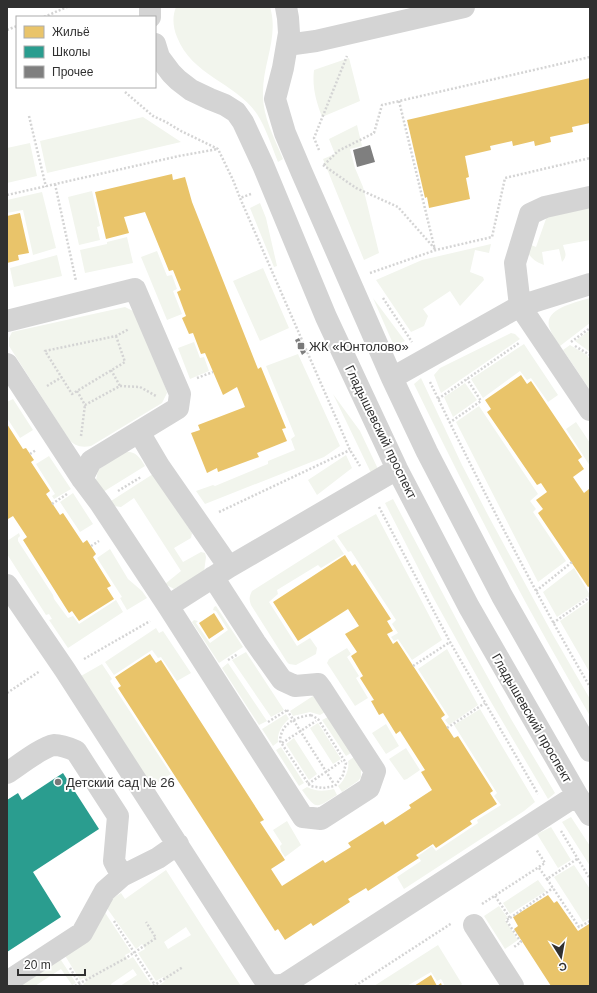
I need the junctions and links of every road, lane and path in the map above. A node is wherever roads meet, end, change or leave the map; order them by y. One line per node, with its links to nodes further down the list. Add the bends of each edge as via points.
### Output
1 (68, 7): 4 (path)
2 (286, 7): 6 (street, via 289,33)
3 (464, 7): 5 (street)
4 (47, 16)
5 (357, 32): 6 (street); 13 (path, via 314,138)
6 (287, 46): 39 (street, via 275,99 277,108 302,174)
7 (156, 47): 52 (street, Гладышевский проспект, via 160,57 178,80 191,90 225,104 236,112 243,122 326,317)
8 (590, 57): 10 (path)
9 (125, 92): 12 (path, via 153,116)
10 (399, 101): 16 (path, via 382,105 374,133 338,151); 23 (path)
11 (29, 116): 18 (path)
12 (218, 148): 17 (path); 22 (path)
13 (319, 151)
14 (321, 158): 16 (path)
15 (590, 158): 23 (path, via 506,178 492,237)
16 (324, 165): 23 (path, via 356,188 398,207)
17 (55, 184): 18 (path); 25 (path)
18 (46, 186): 20 (path)
19 (257, 192): 22 (path)
20 (7, 195)
21 (590, 197): 28 (street, via 545,207 530,214 515,263)
22 (240, 198): 50 (path)
23 (436, 250): 24 (path)
24 (367, 274)
25 (76, 282)
26 (590, 284): 28 (street)
27 (380, 292): 34 (path)
28 (520, 306): 39 (street); 47 (street)
29 (146, 318): 30 (street, via 134,289); 31 (path); 49 (street, via 180,394 178,408)
30 (7, 321)
31 (116, 336): 37 (path, via 125,362); 45 (path, via 45,351 72,394)
32 (524, 340): 42 (path)
33 (570, 342): 35 (path)
34 (416, 348)
35 (590, 355)
36 (7, 364): 54 (street)
37 (111, 370): 43 (path); 45 (path)
38 (213, 372): 41 (path)
39 (392, 378): 84 (street, via 502,596)
40 (428, 378): 46 (path)
41 (195, 379)
42 (467, 379): 46 (path); 48 (path, via 482,401)
43 (120, 386): 44 (path); 45 (path, via 84,405)
44 (140, 387)
45 (77, 391)
46 (438, 399): 48 (path)
47 (590, 410)
48 (449, 423): 64 (path)
49 (139, 432): 51 (street); 54 (street, via 91,461)
50 (350, 450): 53 (path); 58 (path)
51 (159, 466): 55 (path); 62 (street)
52 (397, 469): 62 (street); 92 (street, Гладышевский проспект, via 472,613)
53 (363, 472)
54 (77, 485): 55 (street); 56 (path)
55 (100, 503): 66 (street)
56 (52, 504)
57 (379, 506): 69 (path)
58 (217, 513)
59 (102, 539): 60 (path)
60 (91, 546)
61 (572, 562): 64 (path)
62 (221, 572): 66 (street); 68 (street)
63 (8, 587): 70 (street)
64 (536, 591): 67 (path)
65 (590, 597): 67 (path)
66 (168, 606): 70 (path, via 157,617); 72 (street)
67 (553, 623): 73 (path)
68 (255, 642): 72 (path); 78 (street, via 282,680 295,686 318,684 322,688)
69 (450, 642): 71 (path); 75 (path)
70 (61, 664): 74 (path); 96 (street)
71 (413, 666)
72 (211, 672): 82 (street)
73 (590, 687)
74 (7, 693)
75 (485, 703): 80 (path); 93 (path)
76 (292, 706): 77 (path)
77 (287, 710): 79 (path); 82 (path)
78 (327, 714): 79 (path); 81 (path); 85 (street); 85 (path)
79 (293, 720): 81 (path); 83 (path, via 281,735)
80 (447, 728)
81 (300, 731): 83 (path); 87 (path)
82 (251, 734): 86 (street)
83 (282, 743): 86 (path); 89 (path)
84 (590, 751)
85 (353, 754): 87 (path); 90 (path, via 346,763); 90 (street, via 375,771 369,788)
86 (264, 755): 91 (street)
87 (326, 772): 89 (path); 90 (path)
88 (7, 773): 99 (street, via 45,748 54,745 76,751 118,816 114,861)
89 (308, 783): 90 (path, via 310,786); 91 (path)
90 (340, 794): 91 (street, via 321,819 303,817)
91 (290, 795)
92 (577, 795): 94 (street, Гладышевский проспект); 96 (street, via 285,984 272,986 262,976)
93 (542, 800)
94 (590, 815)
95 (557, 825): 97 (path)
96 (178, 844): 99 (street, via 158,858)
97 (577, 859): 100 (path); 101 (path)
98 (539, 868): 100 (path)
99 (122, 876): 104 (street, via 105,891)
100 (547, 879): 102 (path)
101 (590, 879)
102 (553, 888): 105 (path); 106 (path, via 579,927)
103 (495, 896): 105 (path)
104 (99, 902): 110 (path); 112 (street, via 82,933)
105 (510, 918): 109 (path, via 506,920 521,942)
106 (590, 921)
107 (146, 922): 110 (path, via 156,938)
108 (474, 925): 115 (street)
109 (510, 949)
110 (134, 953): 113 (path); 114 (path)
111 (183, 967): 113 (path)
112 (7, 982)
113 (154, 985)
114 (75, 986)
115 (513, 986)

